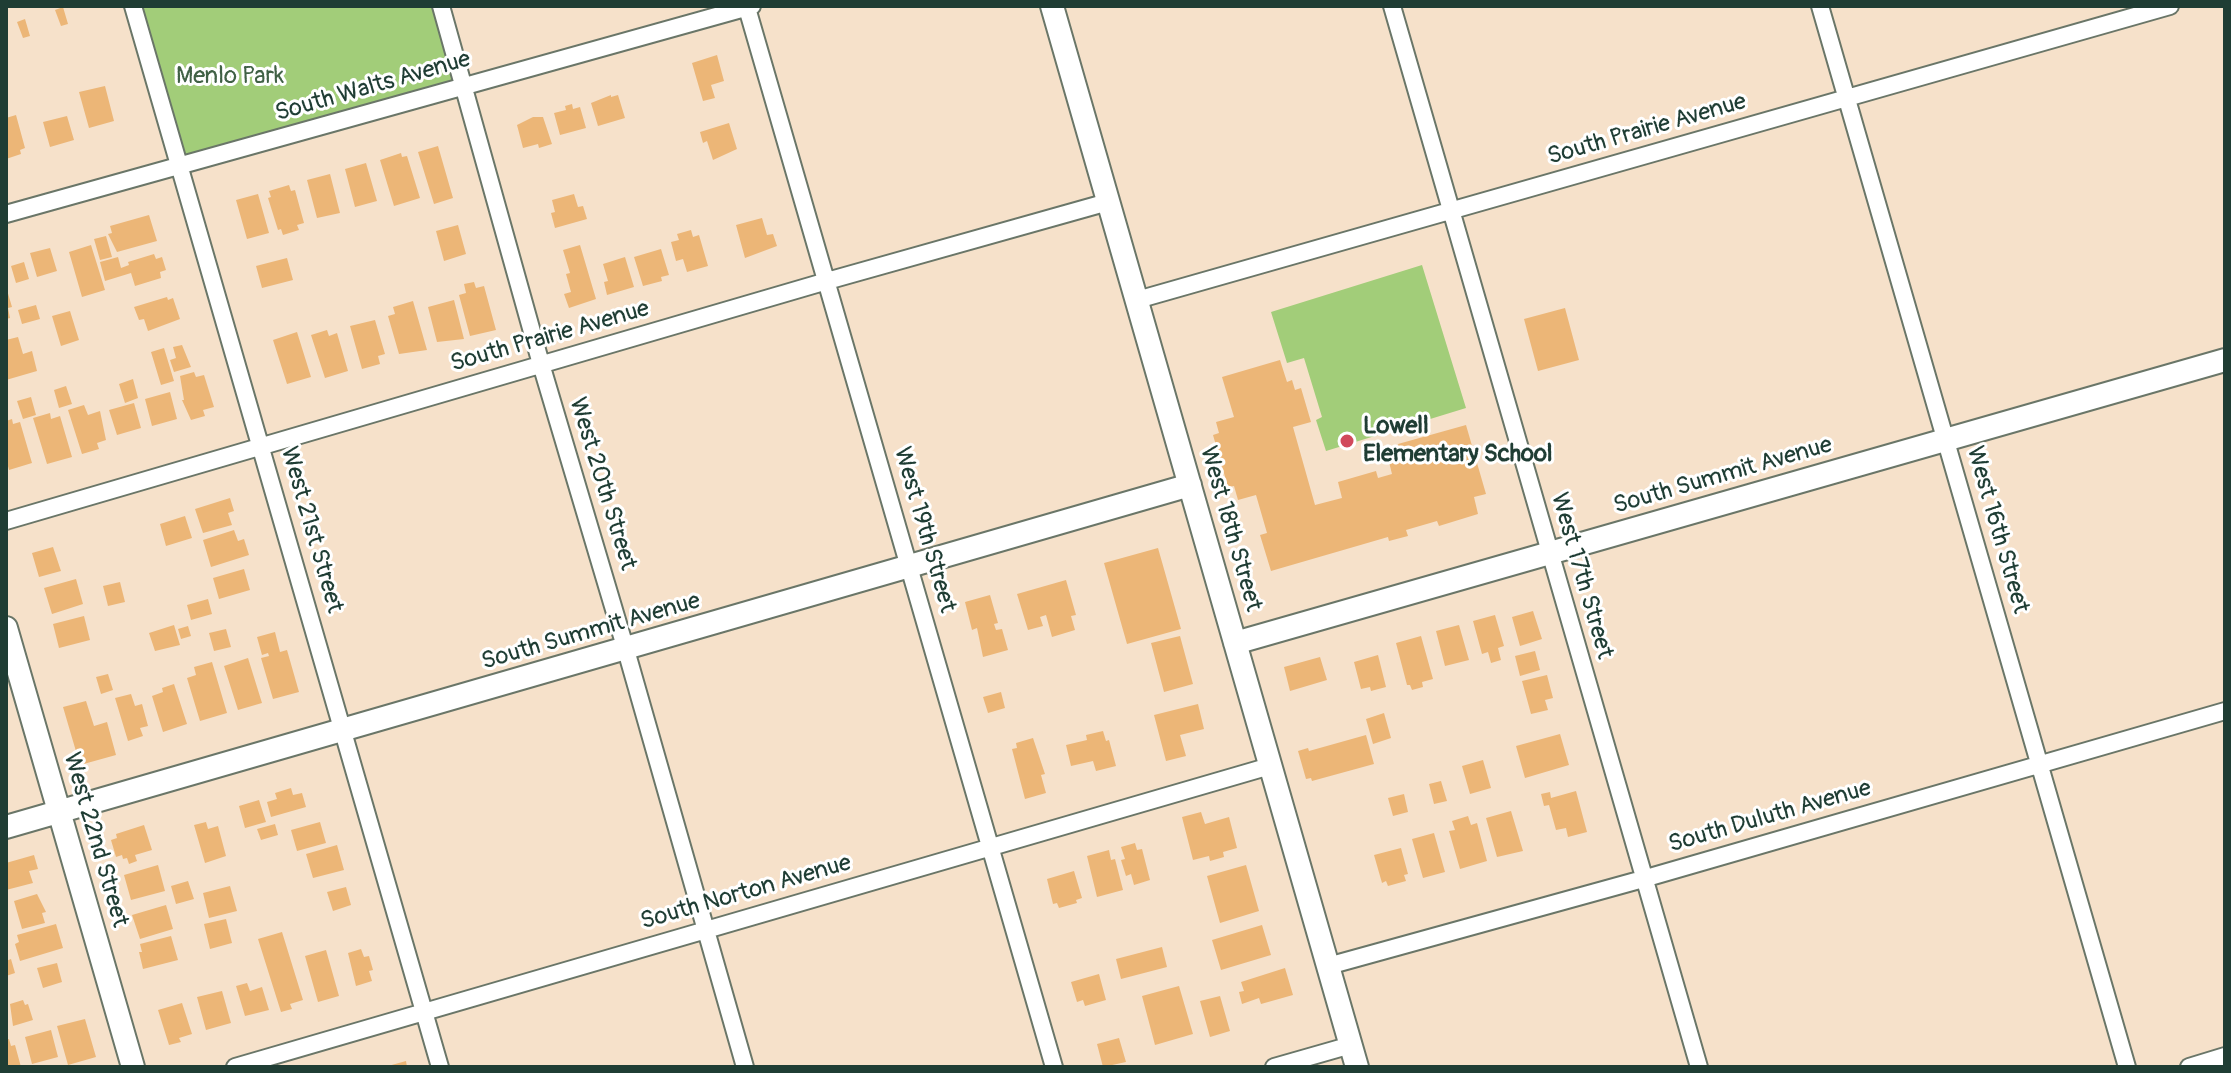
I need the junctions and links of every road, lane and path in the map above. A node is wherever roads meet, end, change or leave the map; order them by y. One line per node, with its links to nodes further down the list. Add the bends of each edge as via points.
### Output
1 (133, 6): 10 (street, West 21st Street)
2 (441, 6): 8 (street, West 20th Street)
3 (1052, 6): 11 (street, West 18th Street)
4 (1392, 6): 12 (street, West 17th Street)
5 (1820, 6): 9 (street, West 16th Street)
6 (2170, 6): 9 (street, South Prairie Avenue)
7 (750, 7): 8 (street, South Walts Avenue); 14 (street, West 19th Street)
8 (464, 86): 10 (street, South Walts Avenue); 17 (street, West 20th Street)
9 (1846, 98): 12 (street, South Prairie Avenue); 18 (street, West 16th Street)
10 (180, 167): 13 (street, South Walts Avenue); 19 (street, West 21st Street)
11 (1108, 202): 14 (street, South Prairie Avenue); 15 (street, West 18th Street)
12 (1452, 211): 15 (street, South Prairie Avenue); 22 (street, West 17th Street)
13 (6, 214)
14 (827, 281): 17 (street, South Prairie Avenue); 23 (street, West 19th Street)
15 (1137, 300): 20 (street, West 18th Street)
16 (2225, 360): 18 (street, South Summit Avenue)
17 (541, 364): 19 (street, South Prairie Avenue); 26 (street, West 20th Street)
18 (1946, 440): 22 (street, South Summit Avenue); 29 (street, West 16th Street)
19 (263, 447): 21 (street, South Prairie Avenue); 28 (street, West 21st Street)
20 (1190, 485): 23 (street, South Summit Avenue); 25 (street, West 18th Street)
21 (6, 521)
22 (1549, 552): 25 (street, South Summit Avenue); 34 (street, West 17th Street)
23 (910, 566): 26 (street, South Summit Avenue); 33 (street, West 19th Street)
24 (6, 628): 31 (street, West 22nd Street)
25 (1235, 643): 30 (street, West 18th Street)
26 (626, 650): 28 (street, South Summit Avenue); 35 (street, West 20th Street)
27 (2225, 711): 29 (street, South Duluth Avenue)
28 (343, 731): 31 (street, South Summit Avenue); 37 (street, West 21st Street)
29 (2040, 763): 34 (street, South Duluth Avenue); 48 (street, West 16th Street)
30 (1270, 766): 33 (street, South Norton Avenue); 36 (street, West 18th Street)
31 (60, 811): 32 (street, South Summit Avenue); 40 (street, West 22nd Street)
32 (6, 827)
33 (990, 847): 35 (street, South Norton Avenue); 44 (street, West 19th Street)
34 (1643, 879): 36 (street, South Duluth Avenue); 47 (street, West 17th Street)
35 (705, 929): 37 (street, South Norton Avenue); 43 (street, West 20th Street)
36 (1328, 966): 38 (street, West 18th Street)
37 (425, 1014): 41 (street, South Norton Avenue); 42 (street, West 21st Street)
38 (1351, 1045): 45 (street); 46 (street, West 18th Street)
39 (2225, 1056): 49 (street)
40 (133, 1067)
41 (235, 1067)
42 (440, 1067)
43 (745, 1067)
44 (1054, 1067)
45 (1274, 1067)
46 (1357, 1067)
47 (1699, 1067)
48 (2127, 1067)
49 (2189, 1067)

